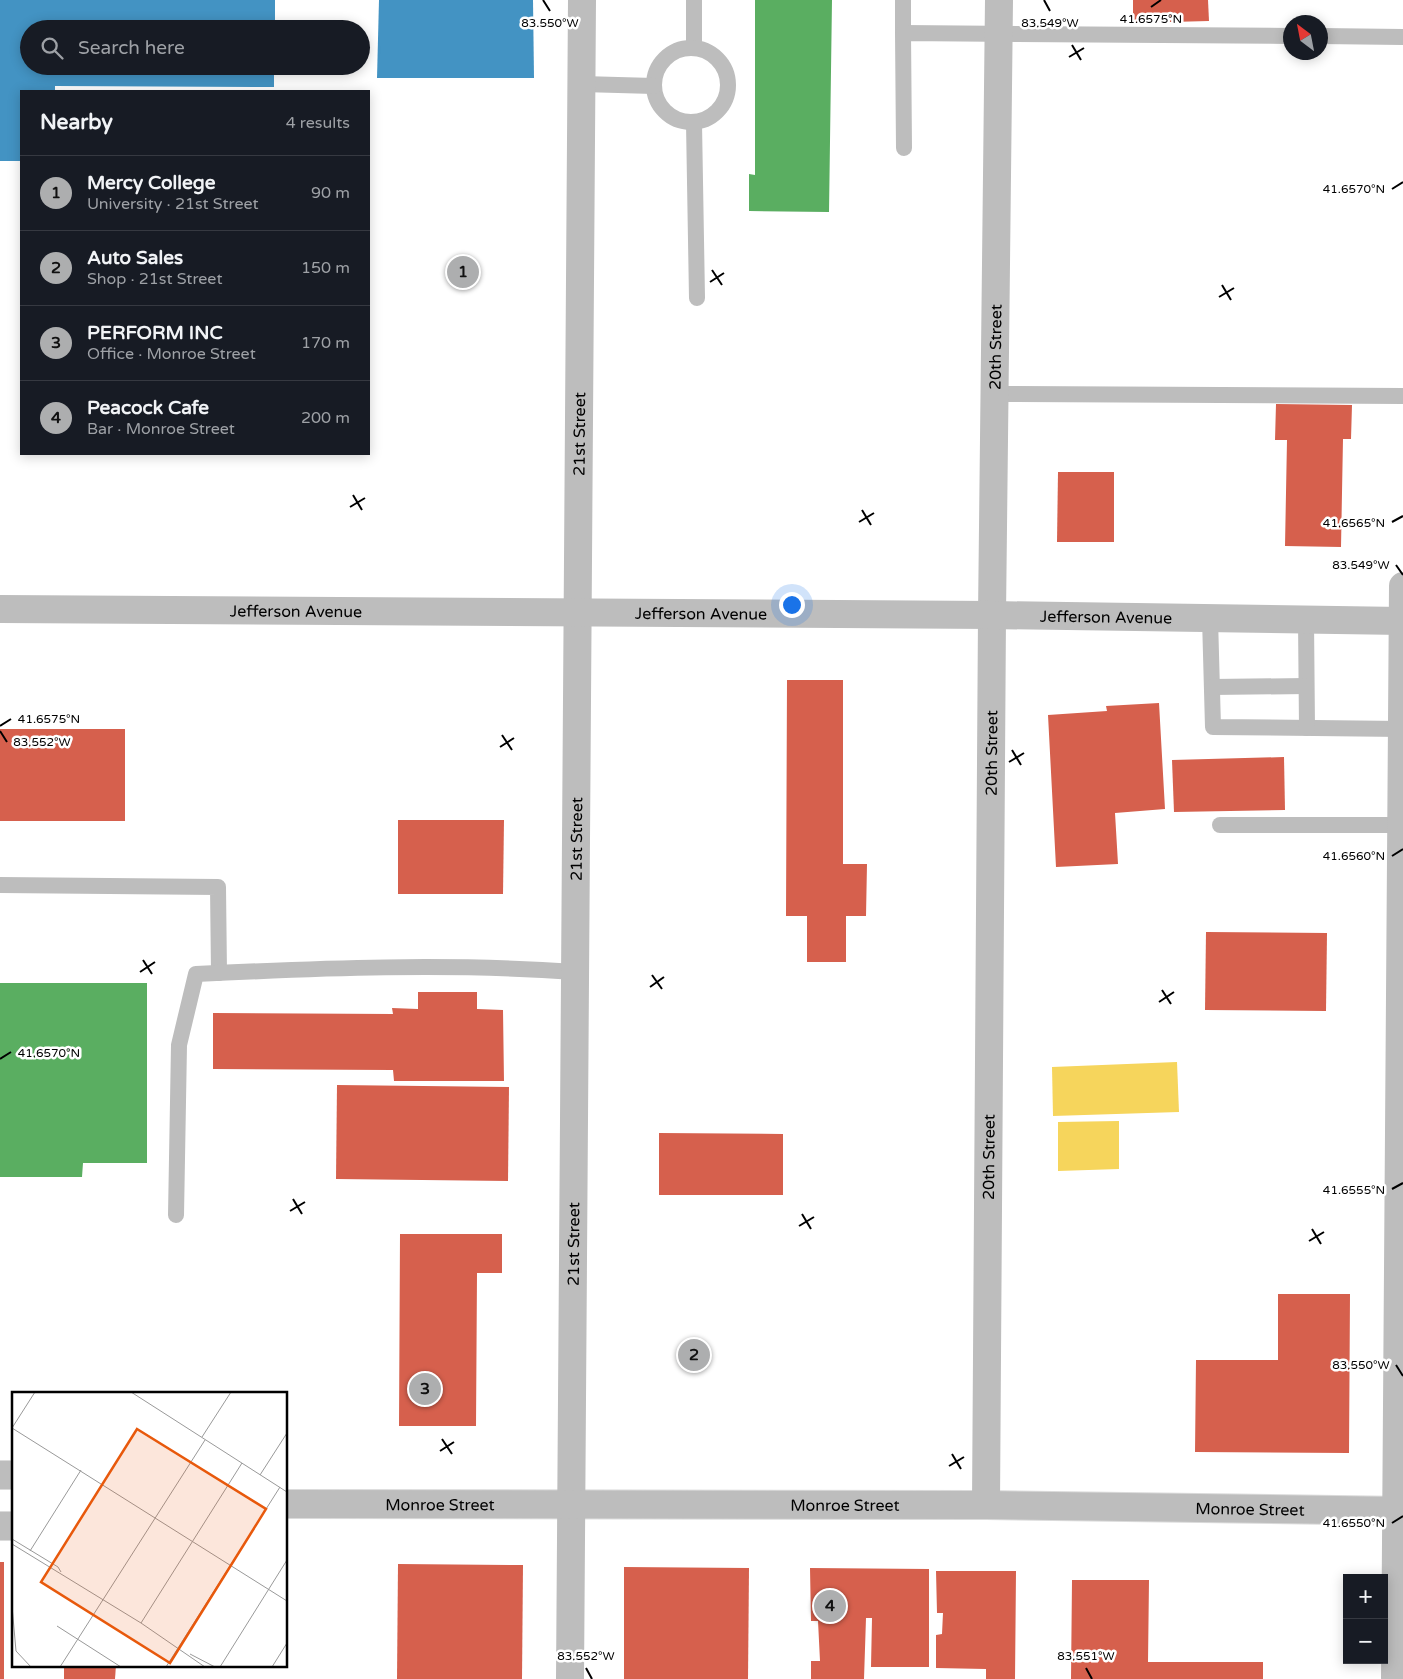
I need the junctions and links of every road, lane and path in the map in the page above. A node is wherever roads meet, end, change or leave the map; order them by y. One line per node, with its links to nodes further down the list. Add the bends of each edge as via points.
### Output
1 (582, 0): 11 (street, 21st Street)
2 (694, 0): 10 (lane)
3 (903, 0): 5 (lane)
4 (999, 0): 6 (street, 20th Street)
5 (903, 33): 6 (lane); 14 (lane)
6 (1000, 34): 7 (lane); 16 (street, 20th Street)
7 (1283, 36)
8 (1328, 36): 9 (lane)
9 (1403, 37)
10 (694, 48): 12 (lane, via 670,54 655,74); 13 (lane, via 717,58 729,80 729,92 717,114)
11 (582, 84): 12 (lane); 20 (street, 21st Street)
12 (654, 86): 13 (lane, via 656,98 671,118)
13 (694, 123): 15 (lane)
14 (904, 148)
15 (697, 298)
16 (995, 394): 17 (lane); 21 (street, 20th Street)
17 (1403, 396)
18 (1403, 586): 24 (street)
19 (0, 609): 20 (street, Jefferson Avenue)
20 (577, 614): 21 (street, Jefferson Avenue); 32 (street, 21st Street)
21 (992, 616): 22 (street, Jefferson Avenue); 37 (street, 20th Street)
22 (1210, 618): 23 (street, Jefferson Avenue); 26 (lane)
23 (1306, 620): 24 (street, Jefferson Avenue); 25 (lane)
24 (1403, 621): 28 (street)
25 (1306, 686): 26 (lane); 27 (lane)
26 (1212, 687): 27 (lane, via 1213,727)
27 (1307, 728): 28 (lane)
28 (1402, 729): 30 (street)
29 (1220, 825): 30 (lane)
30 (1401, 825): 38 (street)
31 (0, 885): 33 (lane, via 218,887)
32 (575, 972): 33 (lane, via 506,967); 35 (street, 21st Street)
33 (219, 973): 34 (lane, via 196,974 178,1045)
34 (176, 1215)
35 (571, 1503): 36 (street, Monroe Street); 37 (street, Monroe Street); 39 (street, 21st Street)
36 (288, 1504)
37 (986, 1505): 38 (street, Monroe Street)
38 (1399, 1511): 40 (street)
39 (570, 1679)
40 (1395, 1679)

